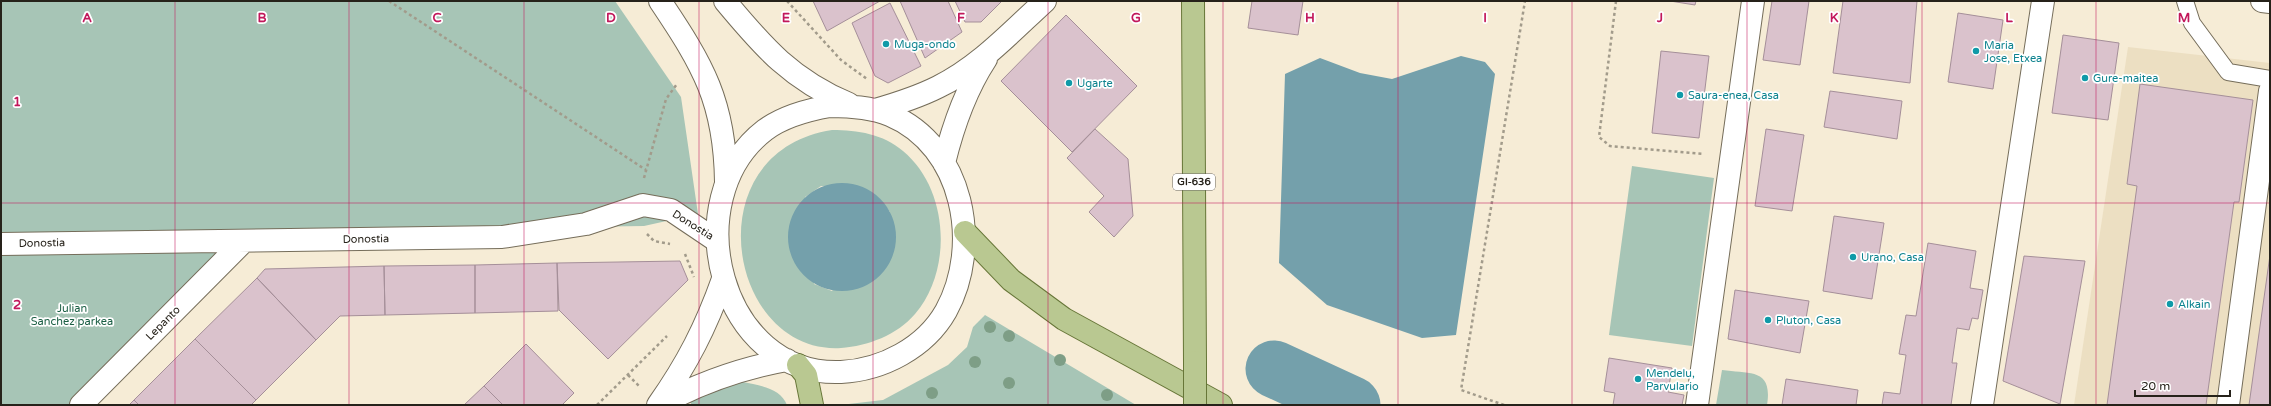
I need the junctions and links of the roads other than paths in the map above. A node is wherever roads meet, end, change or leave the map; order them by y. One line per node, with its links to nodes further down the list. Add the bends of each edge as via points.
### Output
1 (660, 1): 16 (street, via 700,64 716,101 726,155)
2 (725, 1): 13 (street, via 778,61 803,81 827,95)
3 (1045, 1): 10 (street)
4 (1193, 1): 26 (main road, GI-636, bridge)
5 (1754, 1): 28 (street)
6 (2043, 1): 29 (street)
7 (2185, 1): 11 (lane, via 2192,24 2228,72)
8 (2262, 1): 9 (street)
9 (2270, 2)
10 (995, 46): 14 (street, via 968,68 939,86 908,100); 15 (street, via 962,102 951,132)
11 (2270, 79)
12 (2270, 91): 30 (street)
13 (854, 106): 14 (street); 16 (street, via 830,106 808,110 786,118 766,130 749,145)
14 (875, 110): 15 (street, via 906,124 920,134)
15 (944, 163): 17 (street, via 963,211)
16 (726, 183): 19 (street, via 717,225)
17 (965, 232): 22 (street, via 957,288 945,312 931,332 903,354 864,370 842,372 819,372); 27 (main road, via 987,257 1037,301 1064,319)
18 (244, 241): 19 (street, Donostia, via 502,237 586,224 643,204 671,210); 20 (street, Donostia); 23 (street, Lepanto)
19 (717, 241): 21 (street)
20 (1, 244)
21 (723, 279): 22 (street, via 741,319 770,349); 24 (street, via 697,344)
22 (793, 363): 24 (street, via 753,366 720,376); 25 (main road, via 806,376)
23 (82, 405)
24 (658, 405)
25 (812, 405)
26 (1195, 405)
27 (1221, 405)
28 (1697, 405)
29 (1982, 405)
30 (2228, 405)

